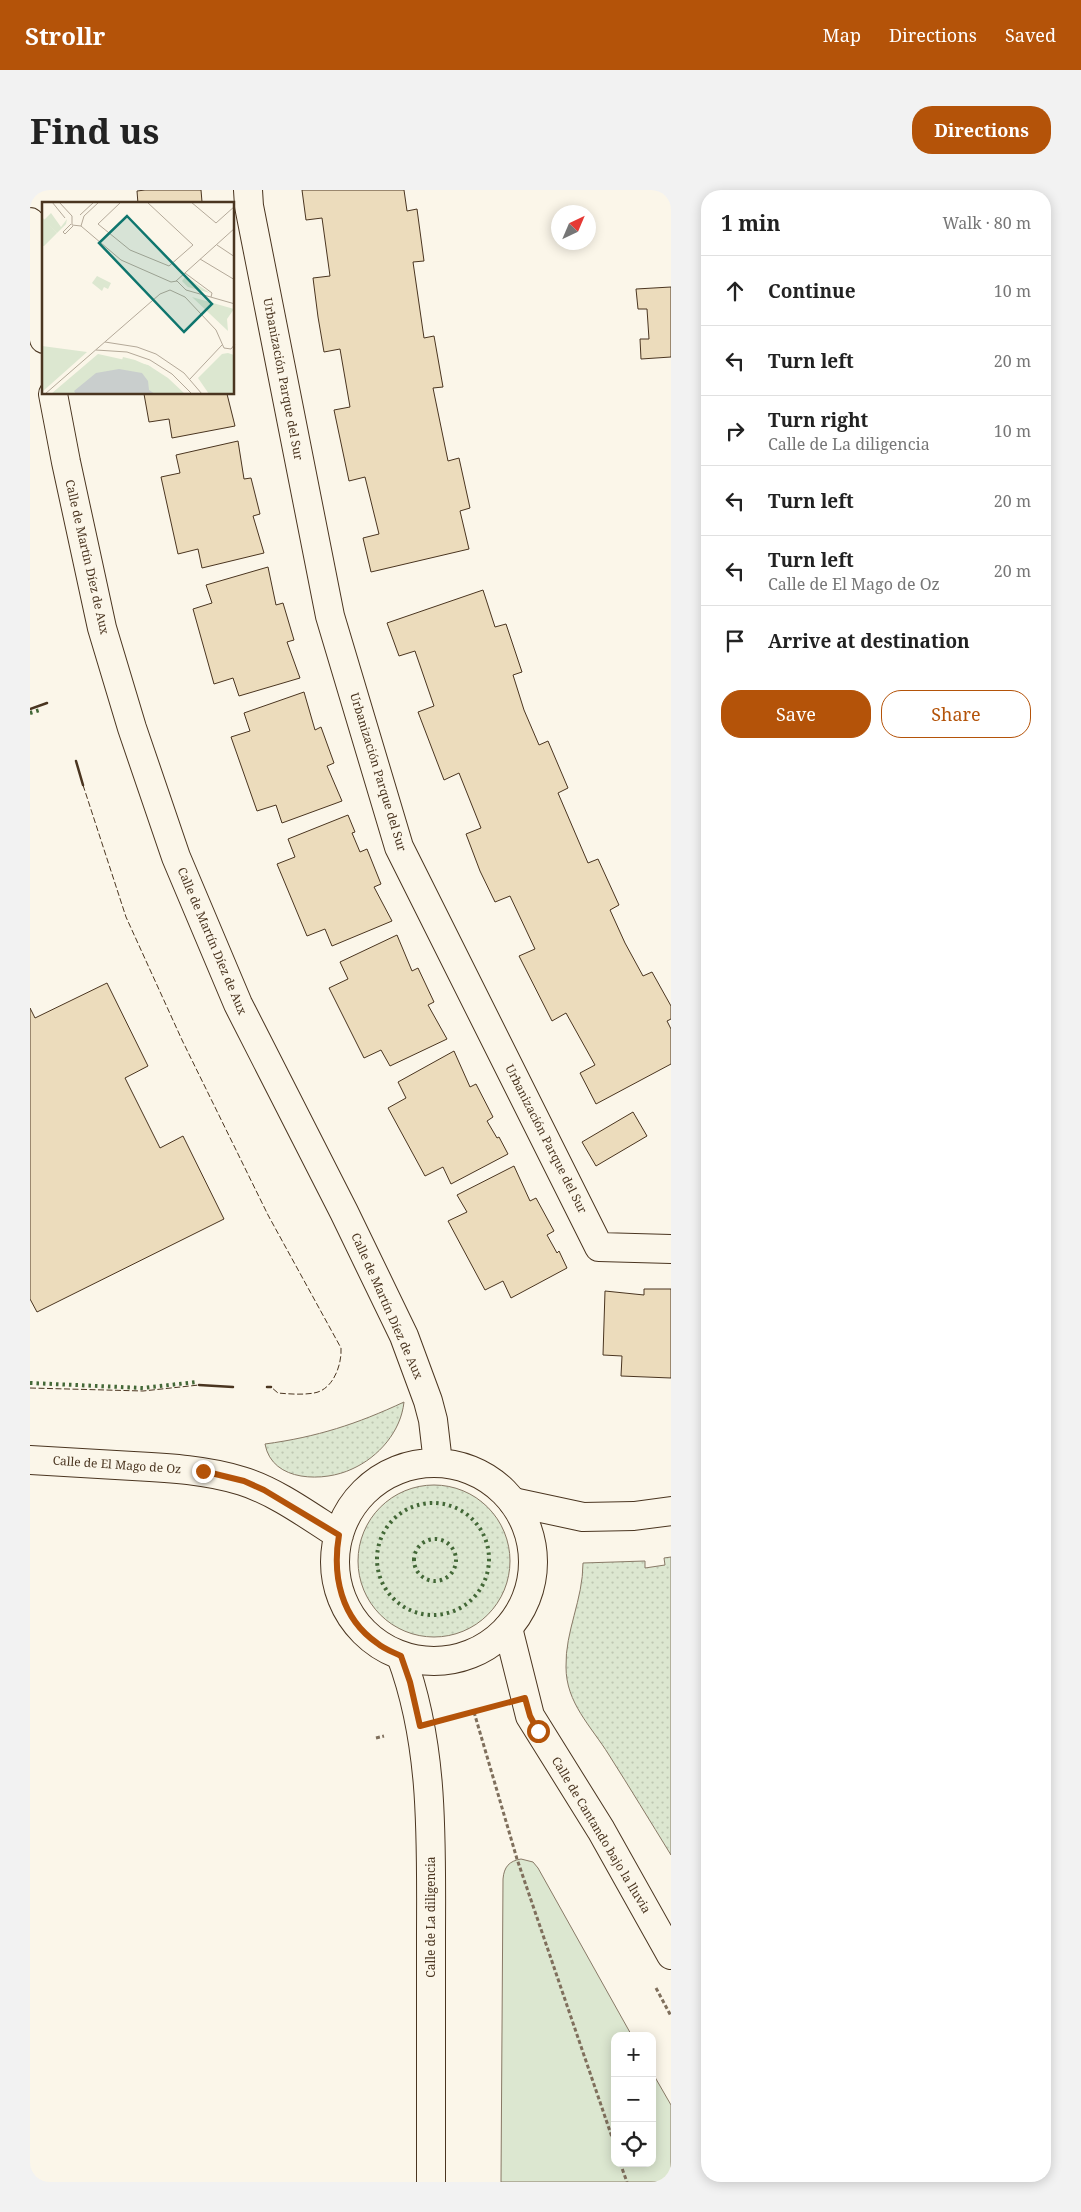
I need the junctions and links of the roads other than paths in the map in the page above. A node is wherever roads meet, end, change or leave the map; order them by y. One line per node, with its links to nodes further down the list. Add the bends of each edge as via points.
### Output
1 (248, 190): 5 (street, Urbanización Parque del Sur, via 330,616 399,847 600,1247)
2 (30, 222): 3 (street)
3 (42, 328)
4 (54, 395): 7 (street, Calle de Martín Díez de Aux, via 102,628 176,857 238,1004 404,1336 428,1401)
5 (671, 1249)
6 (30, 1460): 10 (street, Calle de El Mago de Oz, via 172,1468 222,1475 264,1490)
7 (438, 1463): 8 (street, via 472,1470); 10 (street, via 408,1466 382,1477 351,1507)
8 (513, 1502): 9 (street, via 583,1517); 11 (street, via 528,1531 532,1568 530,1588)
9 (671, 1512)
10 (339, 1535): 12 (street, via 337,1580 344,1604 357,1625 377,1644)
11 (508, 1628): 12 (street, via 492,1642 466,1656 435,1660); 13 (street, Calle de Cantando bajo la lluvia, via 530,1716 591,1814)
12 (401, 1656): 14 (street, Calle de La diligencia, via 420,1726 429,1789 432,1842)
13 (671, 1955)
14 (431, 2182)

